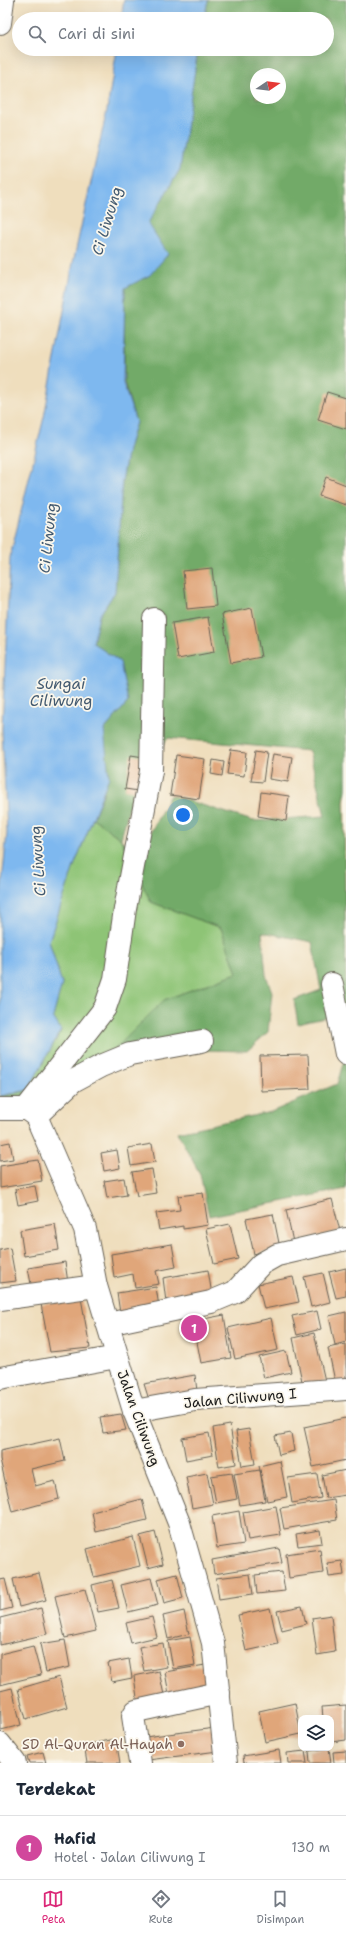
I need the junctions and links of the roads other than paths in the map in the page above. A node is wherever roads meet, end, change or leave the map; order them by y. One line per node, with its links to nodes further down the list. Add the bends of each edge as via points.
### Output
1 (3, 0): 2 (street)
2 (0, 23)
3 (154, 619): 8 (street, via 151,771 125,909 115,979 106,1008)
4 (332, 984): 6 (street)
5 (202, 1041): 8 (street, via 130,1054 101,1066 73,1081)
6 (346, 1054)
7 (0, 1109): 8 (street)
8 (31, 1112): 10 (street, Jalan Ciliwung, via 85,1229)
9 (346, 1239): 12 (street, via 277,1255 261,1264 235,1292 210,1302)
10 (96, 1286): 11 (street); 12 (street, Jalan Ciliwung)
11 (0, 1299)
12 (108, 1324): 13 (street, Jalan Ciliwung)
13 (117, 1357): 14 (street); 16 (street, Jalan Ciliwung)
14 (0, 1378)
15 (346, 1389): 16 (street, Jalan Ciliwung I, via 195,1400)
16 (134, 1411): 17 (street, Jalan Ciliwung, via 179,1523 213,1643)
17 (219, 1693): 20 (street, via 136,1711 133,1716); 21 (street, Jalan Ciliwung)
18 (0, 1744): 19 (street)
19 (15, 1763)
20 (140, 1763)
21 (226, 1763)

